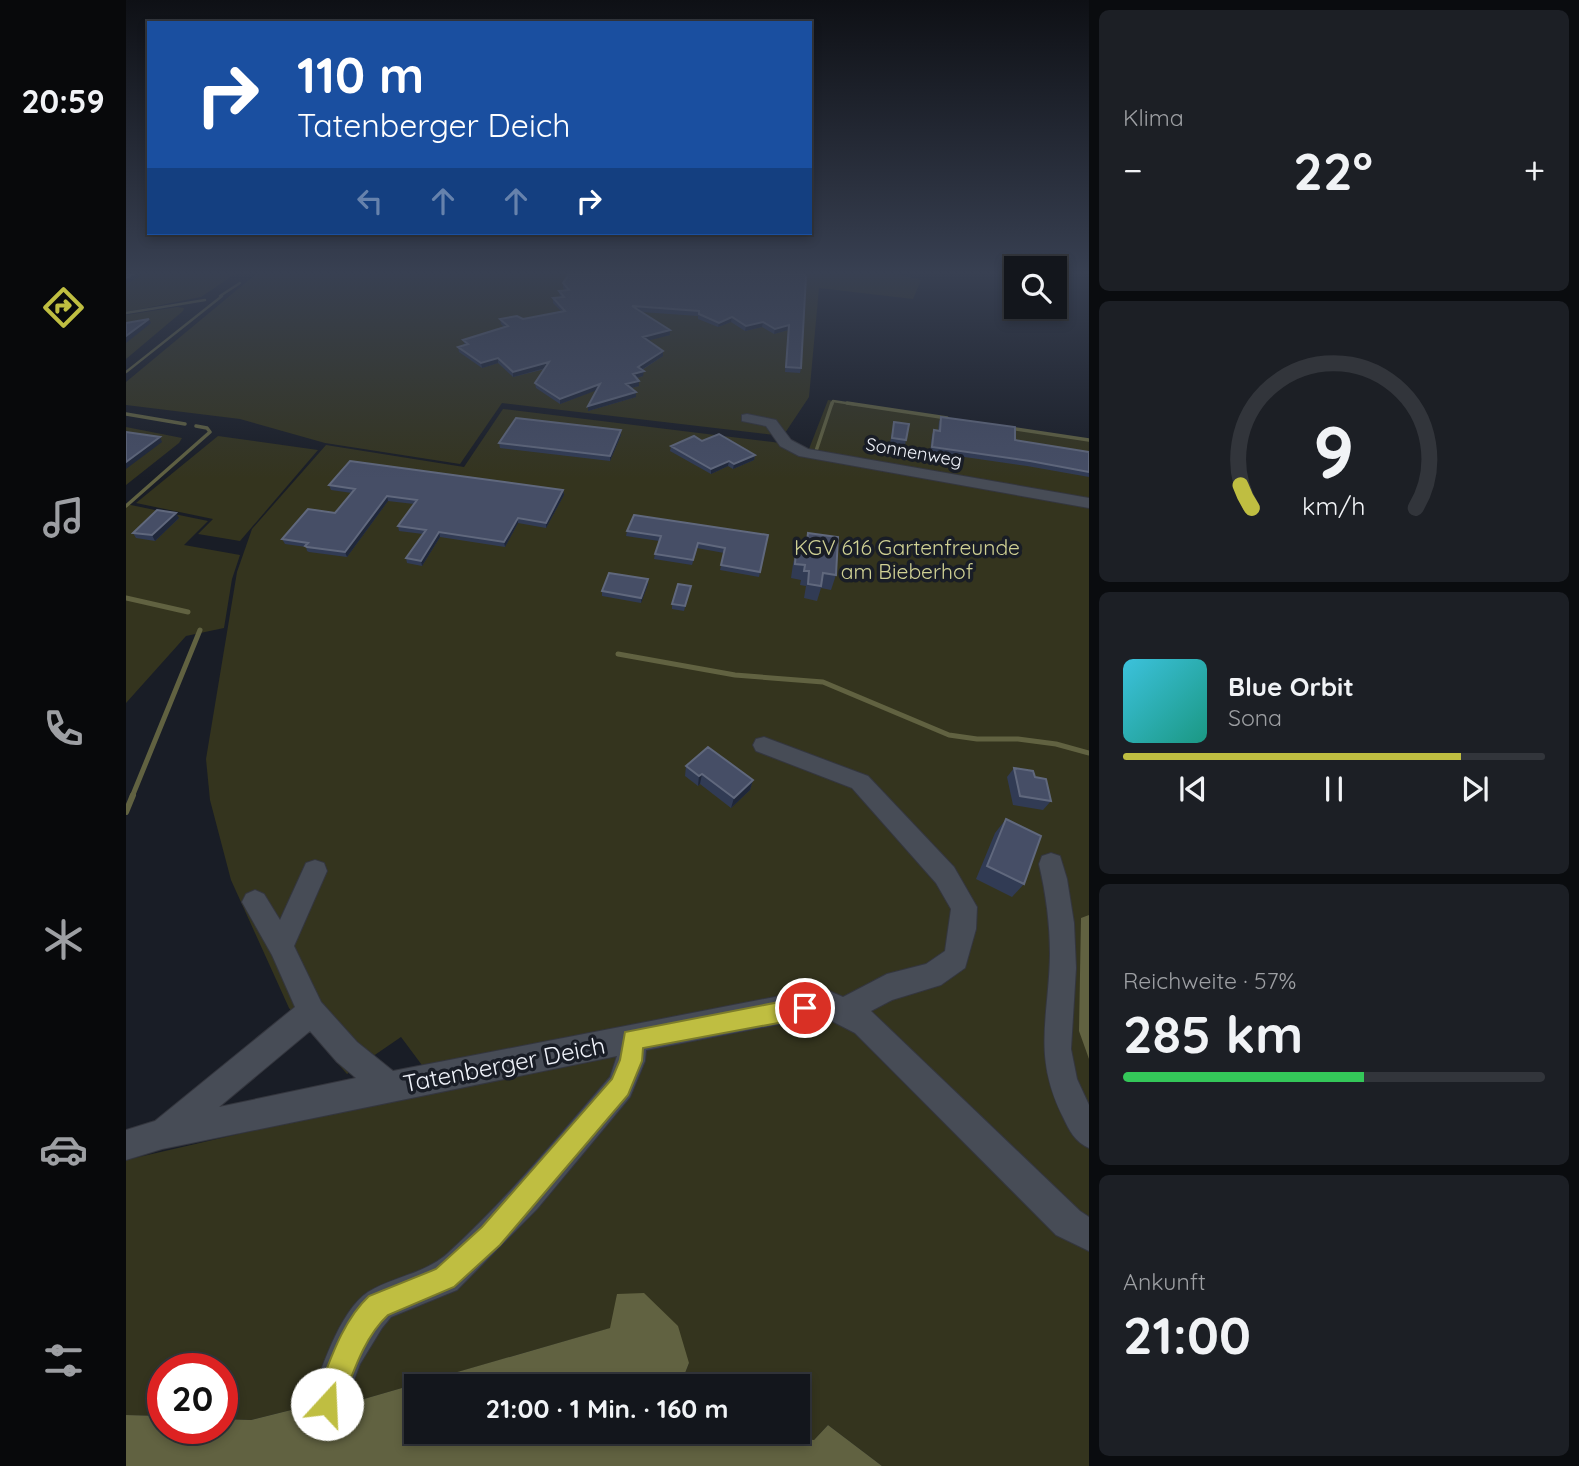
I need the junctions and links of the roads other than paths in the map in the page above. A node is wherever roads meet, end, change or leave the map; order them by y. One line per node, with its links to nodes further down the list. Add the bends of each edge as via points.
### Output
1 (747, 418): 2 (street, Sonnenweg, via 768,420 778,427 785,443 804,453)
2 (1089, 503)
3 (764, 746): 9 (street, via 860,782 945,874 964,907 956,959 932,976 887,988)
4 (1051, 864): 12 (street, via 1062,926 1058,1061 1066,1091)
5 (315, 871): 7 (street)
6 (255, 902): 7 (street)
7 (281, 946): 8 (street)
8 (312, 1012): 11 (street, via 347,1052); 13 (street)
9 (843, 1012): 10 (street, Tatenberger Deich, via 830,1005 780,1010); 15 (street, Tatenberger Deich, via 866,1023 1068,1223)
10 (632, 1040): 11 (street, Tatenberger Deich); 16 (street, via 631,1061 620,1087 491,1236 445,1278 371,1312 348,1350)
11 (389, 1086): 13 (street, Tatenberger Deich)
12 (1089, 1133)
13 (162, 1134): 14 (street, Tatenberger Deich)
14 (126, 1145)
15 (1089, 1235)
16 (327, 1404)

